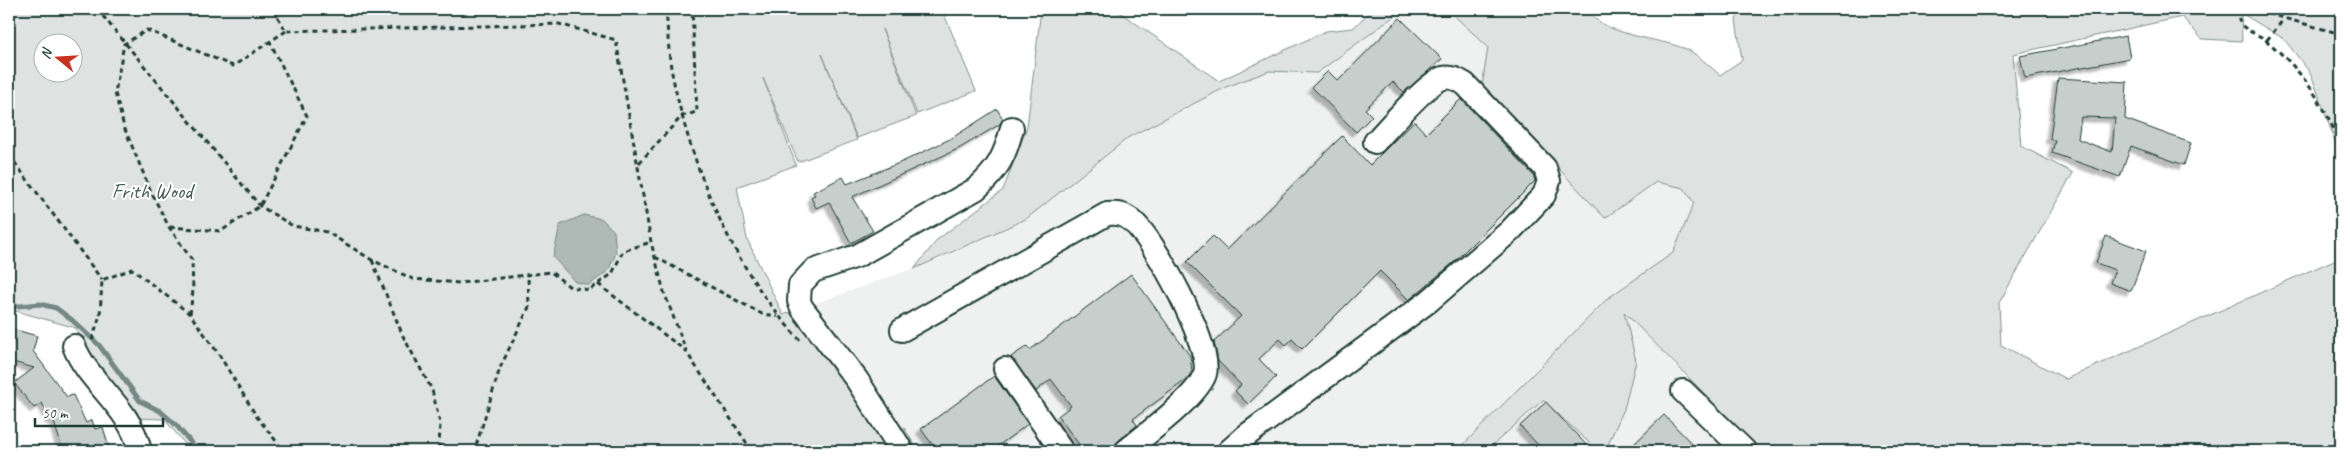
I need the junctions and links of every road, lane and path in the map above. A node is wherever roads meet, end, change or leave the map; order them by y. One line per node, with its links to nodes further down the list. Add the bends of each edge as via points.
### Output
1 (97, 9): 12 (path)
2 (274, 9): 8 (path)
3 (666, 9): 13 (path, via 672,71)
4 (692, 9): 13 (path, via 697,112)
5 (2237, 9): 10 (path, via 2244,30)
6 (2251, 9): 7 (path)
7 (2283, 20): 9 (path); 10 (path)
8 (286, 31): 11 (path); 18 (path, via 559,24 616,40)
9 (2341, 34)
10 (2267, 40): 16 (path, via 2306,79 2335,128)
11 (270, 42): 12 (path, via 233,66 147,30); 19 (path, via 307,116)
12 (124, 44): 19 (path); 20 (path, via 115,93 124,128)
13 (682, 116): 18 (path); 28 (path, via 717,216)
14 (1012, 128): 41 (street, via 1006,152 992,175 976,189 857,256 813,271 800,285 798,301 802,308 857,380)
15 (1374, 142): 44 (street, via 1441,78 1453,78 1465,84 1545,168 1549,181 1544,195 1510,231 1428,301 1246,435)
16 (2341, 148)
17 (9, 155): 25 (path)
18 (638, 163): 21 (path)
19 (260, 206): 20 (path, via 221,231); 23 (path, via 293,226 327,232)
20 (169, 227): 27 (path, via 192,260)
21 (651, 242): 22 (path); 26 (path, via 623,251 612,274)
22 (654, 257): 28 (path, via 762,314); 32 (path)
23 (372, 260): 24 (path, via 413,278 460,283); 38 (path, via 403,336 432,390 440,423)
24 (528, 276): 26 (path, via 551,272 570,287 589,290); 39 (path, via 529,307 500,368 476,446)
25 (102, 280): 27 (path, via 132,269); 31 (path, via 96,328)
26 (598, 284): 32 (path)
27 (190, 314): 37 (path, via 257,417)
28 (778, 316): 30 (path)
29 (902, 330): 43 (street, via 1107,214 1120,213 1143,232 1173,278 1203,350 1205,374 1190,396)
30 (802, 343)
31 (76, 352): 36 (street, via 130,424)
32 (687, 353): 40 (path)
33 (1005, 369): 42 (street)
34 (1683, 391): 45 (street)
35 (2341, 449): 46 (path)
36 (140, 451)
37 (284, 451)
38 (438, 451)
39 (470, 451)
40 (752, 451)
41 (902, 451)
42 (1062, 451)
43 (1126, 451)
44 (1229, 451)
45 (1745, 451)
46 (2308, 451)

